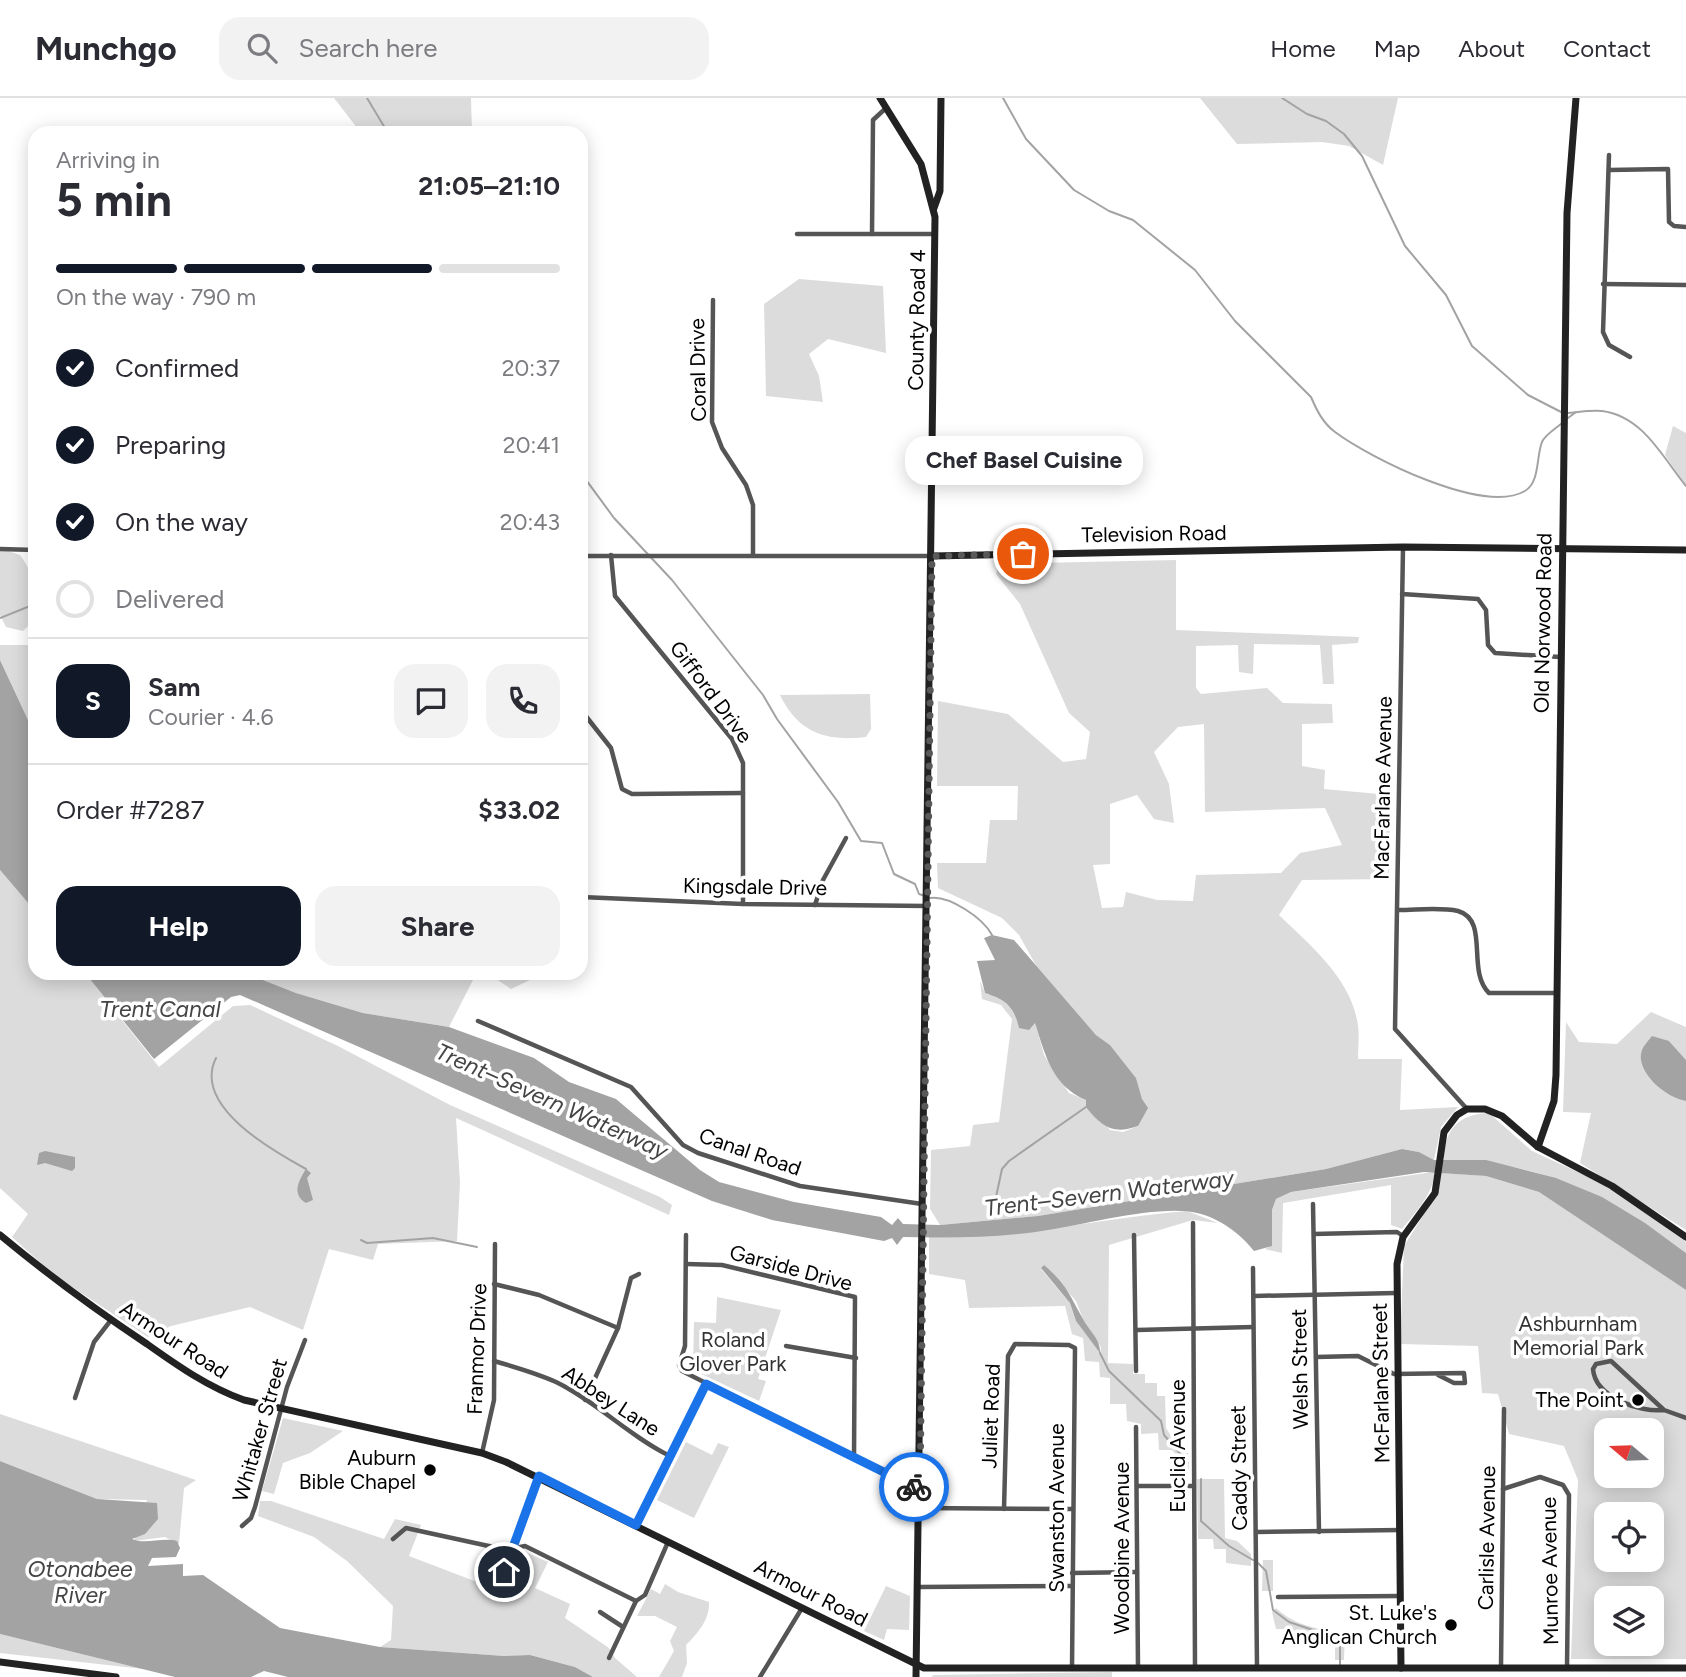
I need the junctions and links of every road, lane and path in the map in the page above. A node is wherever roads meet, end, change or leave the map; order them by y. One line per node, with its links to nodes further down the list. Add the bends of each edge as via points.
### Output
1 (880, 98): 4 (main road, County Road 4)
2 (941, 98): 7 (main road, via 940,191)
3 (1576, 98): 17 (main road, Old Norwood Road, via 1567,213)
4 (887, 108): 7 (main road, County Road 4, via 920,164); 10 (street, via 873,120)
5 (1609, 155): 6 (street)
6 (1609, 170): 8 (street, via 1668,169 1669,222); 12 (street)
7 (934, 209): 11 (main road, County Road 4)
8 (1686, 227)
9 (797, 234): 10 (street)
10 (872, 234): 11 (street)
11 (935, 234): 24 (main road, County Road 4)
12 (1603, 284): 13 (street); 15 (street, via 1603,337)
13 (1686, 285)
14 (713, 300): 22 (street, Coral Drive, via 712,422 753,505)
15 (1630, 357)
16 (1403, 547): 17 (main road, Television Road); 24 (main road, Television Road); 25 (street, MacFarlane Avenue)
17 (1562, 548): 20 (main road, Television Road); 26 (main road, Old Norwood Road)
18 (0, 549): 19 (street)
19 (28, 550)
20 (1686, 550)
21 (611, 555): 22 (street, Television Road); 23 (street, Television Road); 28 (street, Gifford Drive, via 615,596 732,739 743,763)
22 (753, 555): 24 (street, Television Road)
23 (588, 556)
24 (932, 556): 33 (main road, County Road 4)
25 (1402, 594): 26 (street, via 1478,598 1486,610 1488,645 1495,653); 34 (street, MacFarlane Avenue)
26 (1560, 657): 35 (main road, Old Norwood Road)
27 (588, 719): 28 (street, via 611,748 622,789 632,794)
28 (743, 793): 31 (street, Gifford Drive)
29 (846, 838): 32 (street)
30 (588, 897): 31 (street, Kingsdale Drive)
31 (743, 904): 32 (street, Kingsdale Drive)
32 (815, 905): 33 (street, Kingsdale Drive)
33 (928, 906): 40 (main road, County Road 4)
34 (1398, 910): 35 (street, via 1461,912 1472,922 1476,970 1489,993); 37 (street, MacFarlane Avenue, via 1395,1029)
35 (1558, 993): 38 (main road, Old Norwood Road, via 1553,1101)
36 (478, 1021): 40 (street, Canal Road, via 631,1087 683,1145 698,1153 800,1186)
37 (1467, 1110): 38 (main road, via 1485,1109 1502,1116); 46 (main road, McFarlane Street, via 1444,1132 1435,1192)
38 (1538, 1147): 47 (main road, via 1612,1186)
39 (1313, 1204): 42 (street, Welsh Street)
40 (923, 1205): 85 (main road, County Road 4)
41 (1193, 1223): 59 (street, Euclid Avenue)
42 (1314, 1234): 46 (street, via 1396,1232); 54 (street, Welsh Street)
43 (0, 1235): 56 (main road, Armour Road)
44 (686, 1235): 49 (street)
45 (1134, 1235): 60 (street)
46 (1403, 1237): 53 (main road, McFarlane Street)
47 (1686, 1237)
48 (495, 1244): 52 (street, Franmor Drive)
49 (686, 1264): 65 (street, Garside Drive, via 722,1265 855,1297); 70 (street, via 685,1346 679,1365 684,1373)
50 (1253, 1268): 55 (street, Caddy Street)
51 (639, 1274): 58 (street, via 631,1278)
52 (494, 1284): 58 (street, via 539,1295); 66 (street, Franmor Drive)
53 (1396, 1293): 54 (street); 68 (main road, McFarlane Street)
54 (1314, 1295): 55 (street); 64 (street, Welsh Street)
55 (1254, 1296): 57 (street, Caddy Street)
56 (111, 1320): 71 (street, via 94,1342); 73 (main road, Armour Road, via 214,1388)
57 (1253, 1327): 59 (street); 92 (street, Caddy Street)
58 (618, 1328): 72 (street)
59 (1193, 1328): 60 (street); 83 (street, Euclid Avenue)
60 (1137, 1330): 67 (street)
61 (305, 1340): 73 (street, Whitaker Street)
62 (786, 1346): 65 (street)
63 (1074, 1348): 87 (street, Juliet Road, via 1015,1344 1008,1356); 88 (street, Swanston Avenue)
64 (1316, 1356): 68 (street, via 1357,1356); 93 (street, Welsh Street)
65 (856, 1358): 80 (street, Garside Drive)
66 (494, 1361): 72 (street, Abbey Lane, via 557,1383); 78 (street, Franmor Drive, via 494,1400)
67 (1136, 1371)
68 (1399, 1375): 69 (street); 91 (main road, McFarlane Street)
69 (1438, 1375): 69 (street, via 1454,1383 1465,1383 1464,1373 1455,1370)
70 (706, 1384): 79 (street); 80 (street)
71 (75, 1398)
72 (585, 1400): 79 (street, Abbey Lane)
73 (281, 1409): 78 (main road, Armour Road); 90 (street, Whitaker Street, via 255,1507)
74 (1504, 1409): 84 (street, Carlisle Avenue)
75 (1664, 1410): 75 (street, via 1611,1362 1596,1364 1595,1378 1615,1398); 76 (street)
76 (1686, 1418)
77 (1136, 1427): 82 (street, Woodbine Avenue)
78 (482, 1453): 81 (main road, Armour Road)
79 (670, 1456): 89 (street)
80 (855, 1458): 85 (street)
81 (539, 1476): 89 (main road, Armour Road); 96 (street)
82 (1137, 1486): 83 (street); 97 (street, Woodbine Avenue)
83 (1194, 1486): 113 (street, Euclid Avenue)
84 (1503, 1489): 112 (street, Carlisle Avenue); 116 (street, Munroe Avenue, via 1532,1479 1553,1480 1569,1495)
85 (920, 1490): 86 (main road, County Road 4)
86 (920, 1508): 87 (street); 100 (main road, County Road 4)
87 (1004, 1509): 88 (street)
88 (1072, 1509): 98 (street, Swanston Avenue)
89 (636, 1525): 95 (main road, Armour Road)
90 (242, 1526)
91 (1400, 1530): 93 (street); 102 (main road, McFarlane Street)
92 (1256, 1532): 93 (street); 114 (street, Caddy Street)
93 (1319, 1532)
94 (393, 1539): 96 (street, via 405,1528 491,1548)
95 (668, 1542): 104 (street, via 645,1595); 105 (main road, Armour Road)
96 (514, 1547): 101 (street); 104 (street, via 525,1546)
97 (1137, 1572): 98 (street); 119 (street, Woodbine Avenue)
98 (1072, 1573): 99 (street, Swanston Avenue)
99 (1072, 1586): 100 (street); 118 (street, Swanston Avenue)
100 (919, 1587): 110 (main road, County Road 4)
101 (493, 1594)
102 (1400, 1596): 103 (street); 115 (main road, McFarlane Street)
103 (1278, 1597)
104 (636, 1601): 107 (street)
105 (802, 1608): 110 (main road, Armour Road); 122 (street)
106 (600, 1612): 107 (street)
107 (624, 1627): 108 (street)
108 (609, 1658)
109 (0, 1662): 120 (main road)
110 (916, 1665): 118 (main road, Armour Road); 123 (main road, County Road 4)
111 (1483, 1667): 112 (main road, Armour Road); 115 (main road, Armour Road); 124 (street)
112 (1501, 1667): 116 (main road, Armour Road)
113 (1195, 1668): 114 (main road, Armour Road); 119 (main road, Armour Road)
114 (1257, 1668): 115 (main road, Armour Road)
115 (1401, 1668)
116 (1567, 1668): 117 (main road, Armour Road)
117 (1686, 1668)
118 (1072, 1669): 119 (main road, Armour Road)
119 (1138, 1669)
120 (69, 1674): 121 (main road)
121 (116, 1677)
122 (760, 1677)
123 (916, 1677)
124 (1483, 1677)

